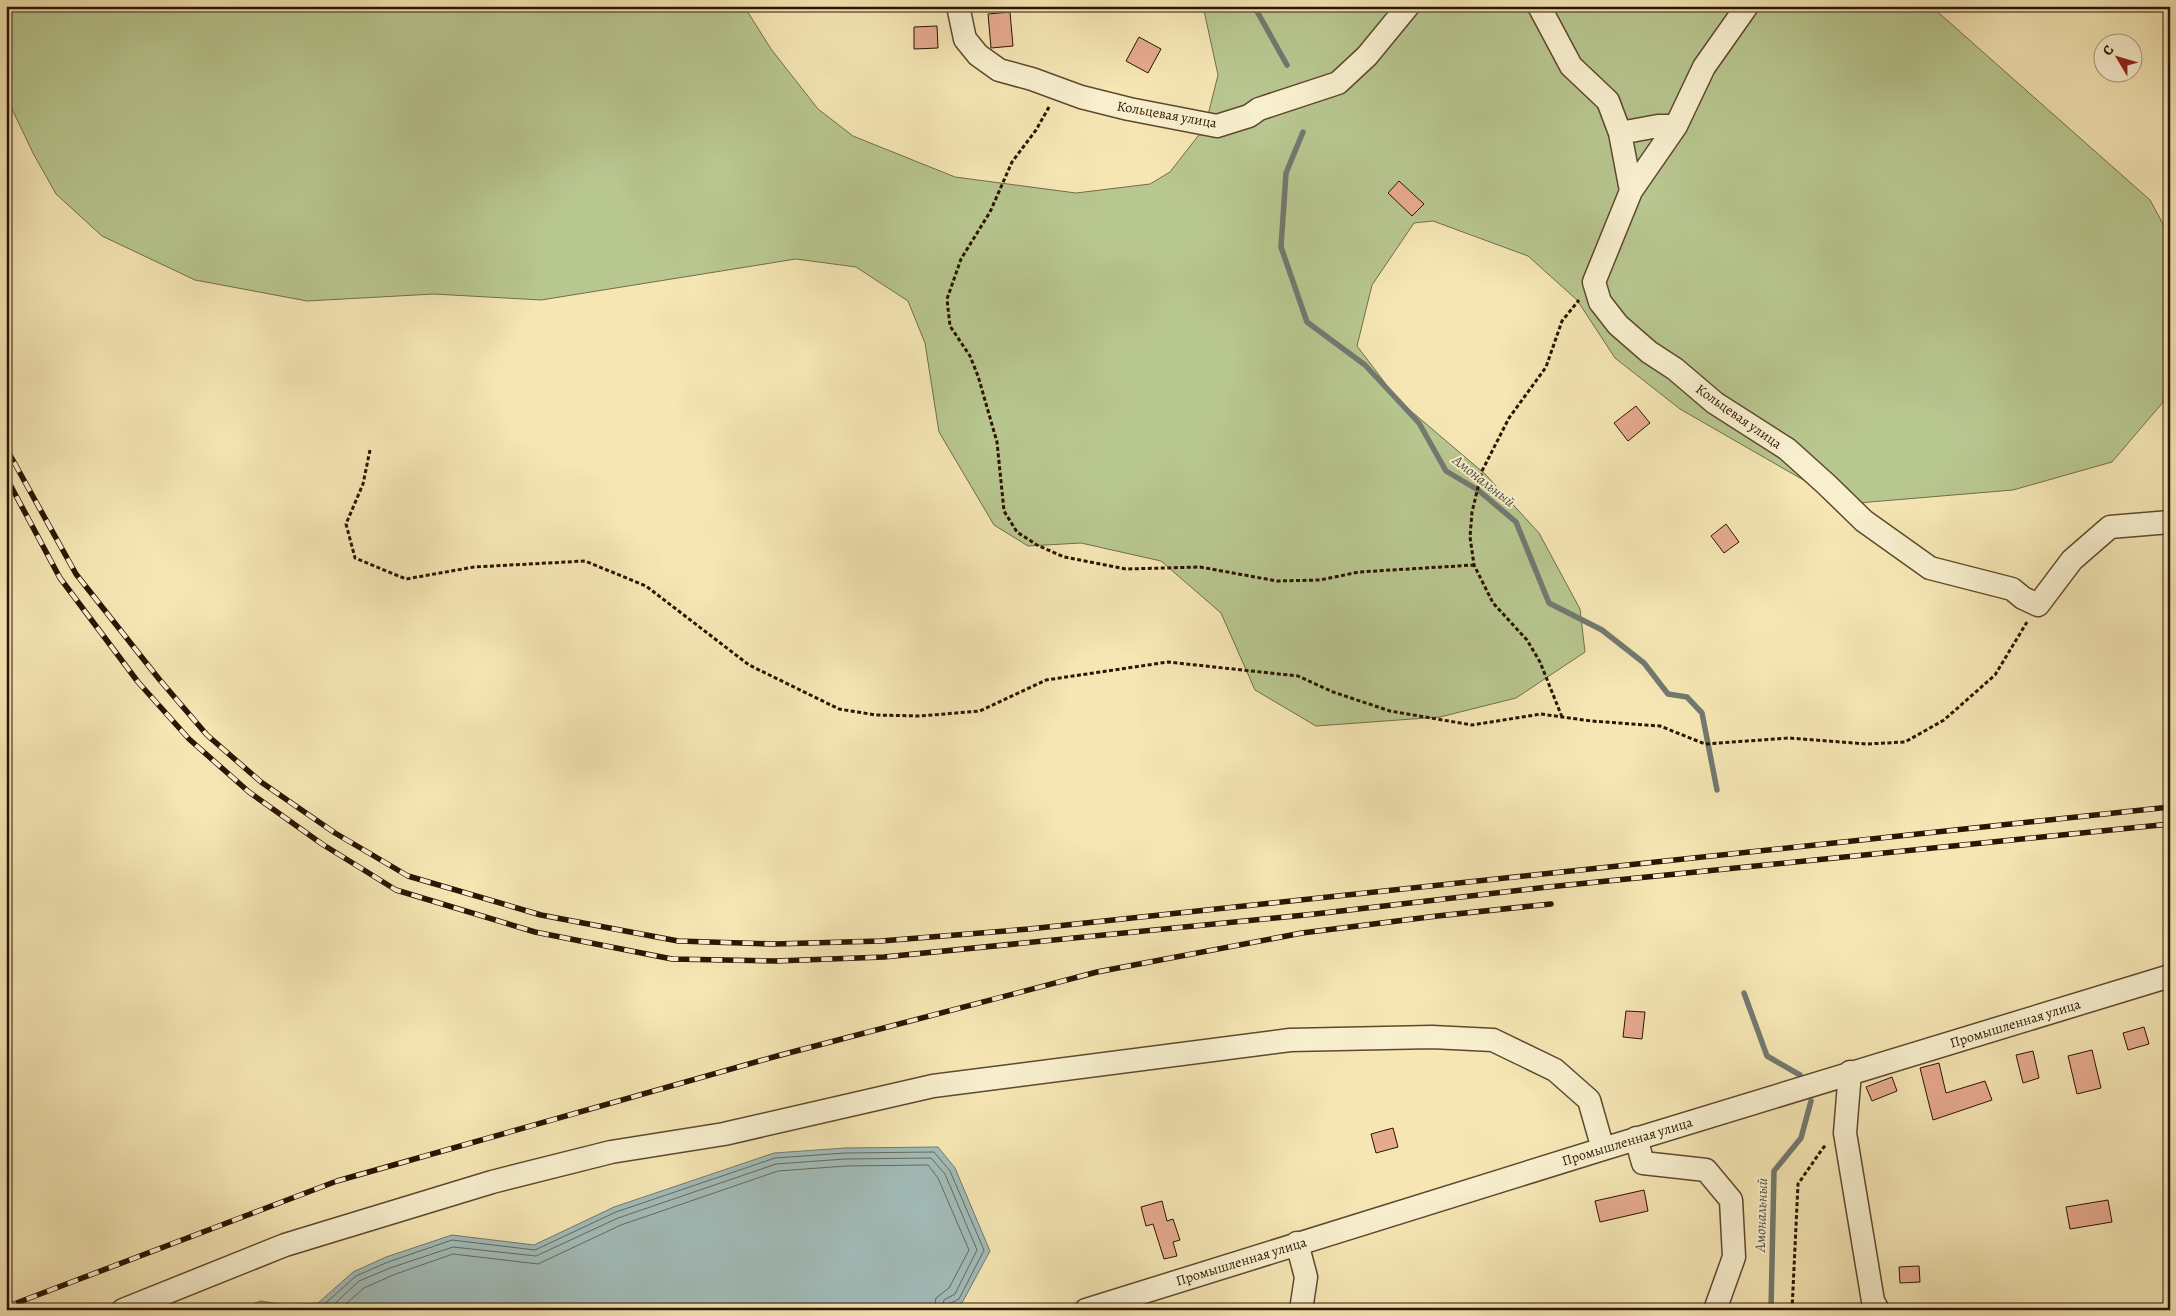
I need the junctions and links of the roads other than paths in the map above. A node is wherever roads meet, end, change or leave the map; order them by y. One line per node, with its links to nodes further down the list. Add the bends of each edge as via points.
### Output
1 (958, 6): 2 (street, Кольцевая улица, via 965,39 978,55 999,70 1081,97 1217,126 1249,116 1259,108 1338,83 1367,56)
2 (1408, 6)
3 (1539, 6): 6 (street, via 1571,66 1608,101)
4 (1747, 6): 5 (street, via 1704,67)
5 (1676, 126): 6 (street, via 1658,126); 7 (street)
6 (1620, 134): 7 (street)
7 (1632, 191): 8 (street, Кольцевая улица, via 1594,282 1600,302 1618,325 1715,402 1787,449 1864,521 1930,568 2012,588 2023,598 2038,604 2072,560 2110,528)
8 (2170, 522)
9 (2170, 976): 10 (street, Промышленная улица)
10 (1850, 1072): 11 (street, Промышленная улица); 18 (street, via 1845,1133 1873,1301)
11 (1636, 1138): 12 (street, Промышленная улица); 17 (street, via 1643,1164 1706,1170 1732,1200 1734,1257)
12 (1603, 1149): 13 (street, Промышленная улица); 14 (street, via 1589,1100 1555,1070 1493,1040 1432,1037 1290,1040 933,1086 724,1134 611,1152 492,1182 285,1245)
13 (1297, 1243): 15 (street, Промышленная улица); 16 (street, via 1306,1277)
14 (123, 1310)
15 (1086, 1310)
16 (1302, 1310)
17 (1715, 1310)
18 (1878, 1310)

